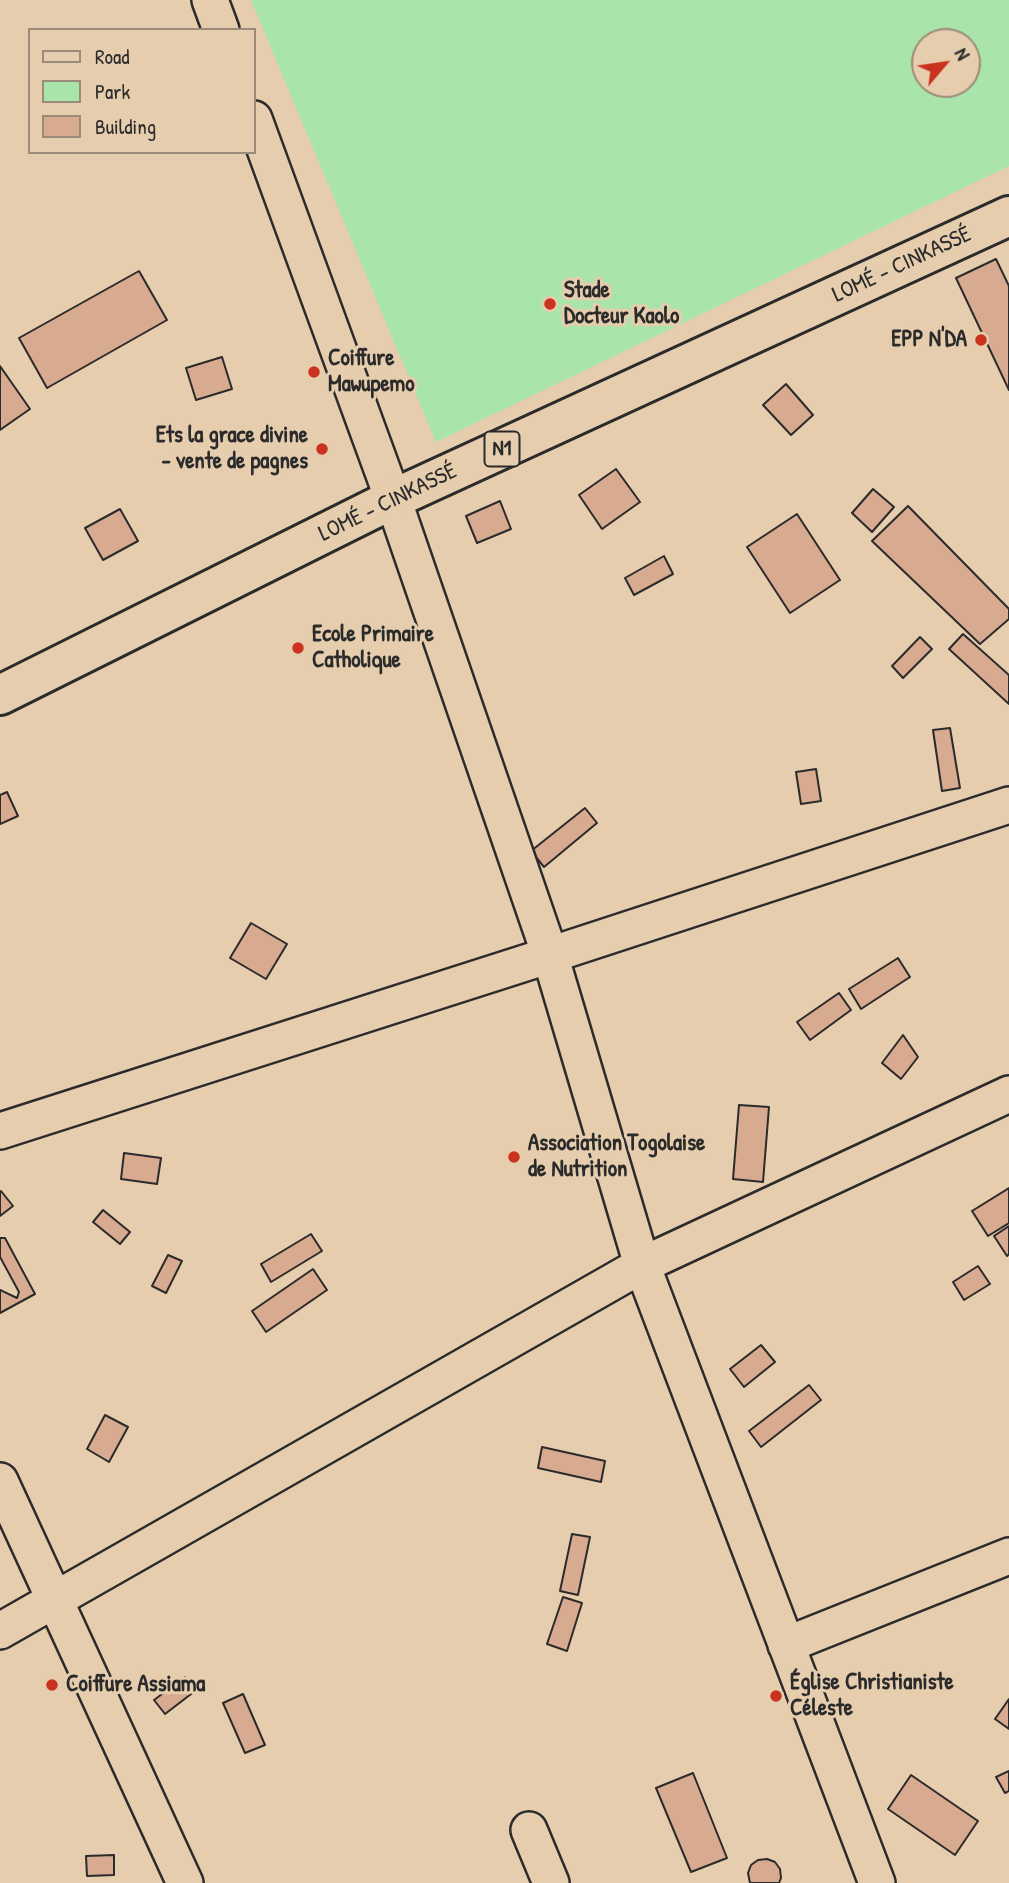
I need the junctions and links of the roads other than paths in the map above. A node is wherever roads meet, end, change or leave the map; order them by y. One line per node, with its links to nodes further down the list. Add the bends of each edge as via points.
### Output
1 (211, 0): 2 (street)
2 (220, 28)
3 (256, 124): 5 (street)
4 (1009, 216): 5 (highway, LOMÉ - CINKASSÉ / N1)
5 (393, 499): 6 (highway, LOMÉ - CINKASSÉ / N1); 8 (street)
6 (0, 695)
7 (1009, 805): 8 (street)
8 (550, 956): 10 (street); 11 (street)
9 (1009, 1094): 11 (street)
10 (0, 1131)
11 (642, 1265): 14 (street); 16 (street)
12 (0, 1481): 14 (street)
13 (1009, 1556): 16 (street)
14 (55, 1599): 15 (street); 18 (street)
15 (0, 1631)
16 (786, 1645): 20 (street)
17 (529, 1830): 19 (street)
18 (185, 1883)
19 (551, 1883)
20 (877, 1883)

